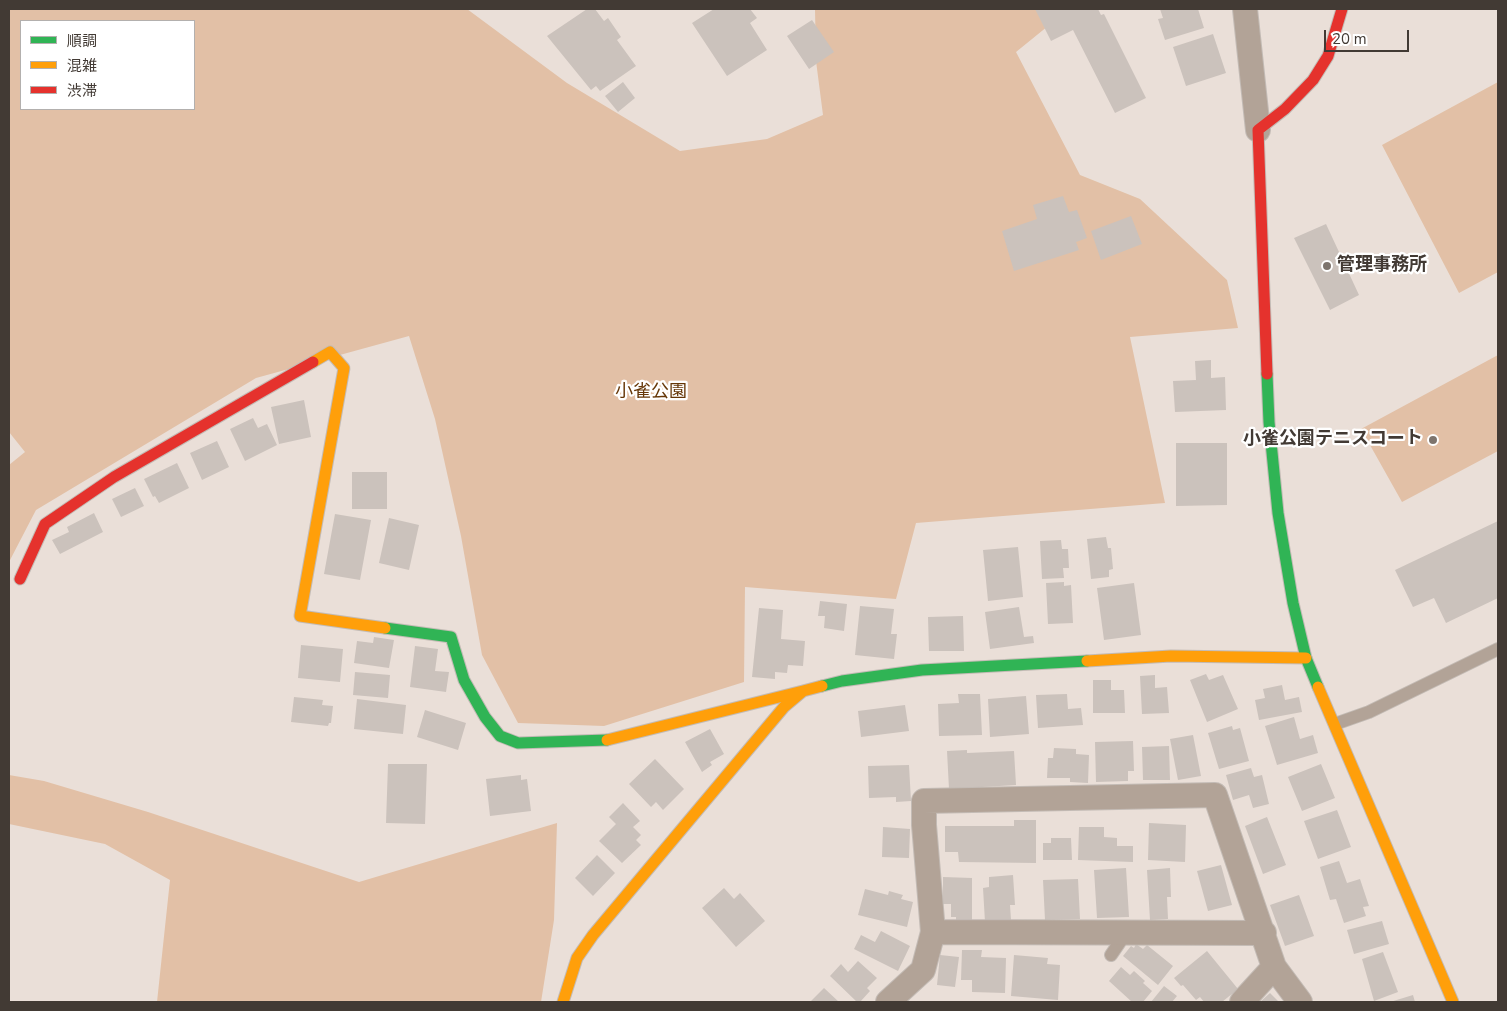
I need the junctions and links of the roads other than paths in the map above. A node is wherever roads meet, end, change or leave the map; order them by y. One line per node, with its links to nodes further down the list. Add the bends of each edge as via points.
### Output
1 (1245, 9): 3 (street)
2 (1342, 9): 3 (street, via 1328,56 1313,80)
3 (1258, 130): 6 (street, via 1269,422 1278,513)
4 (14, 581): 7 (street, via 45,524 114,477 330,352 344,368 300,616 451,637 464,680 485,717 500,736 518,743 604,741)
5 (1498, 649): 8 (lane, via 1369,712)
6 (1306, 658): 7 (street, via 1171,656 922,670 842,680); 8 (street)
7 (803, 690): 14 (street, via 784,707 592,934 577,958)
8 (1335, 724): 18 (street)
9 (933, 932): 10 (street); 11 (street, via 924,802 1215,795); 15 (street, via 923,970)
10 (1126, 933): 11 (street); 12 (lane)
11 (1264, 933): 13 (street)
12 (1111, 955)
13 (1274, 967): 16 (street); 17 (street)
14 (563, 1002)
15 (888, 1002)
16 (1242, 1002)
17 (1300, 1002)
18 (1453, 1002)

